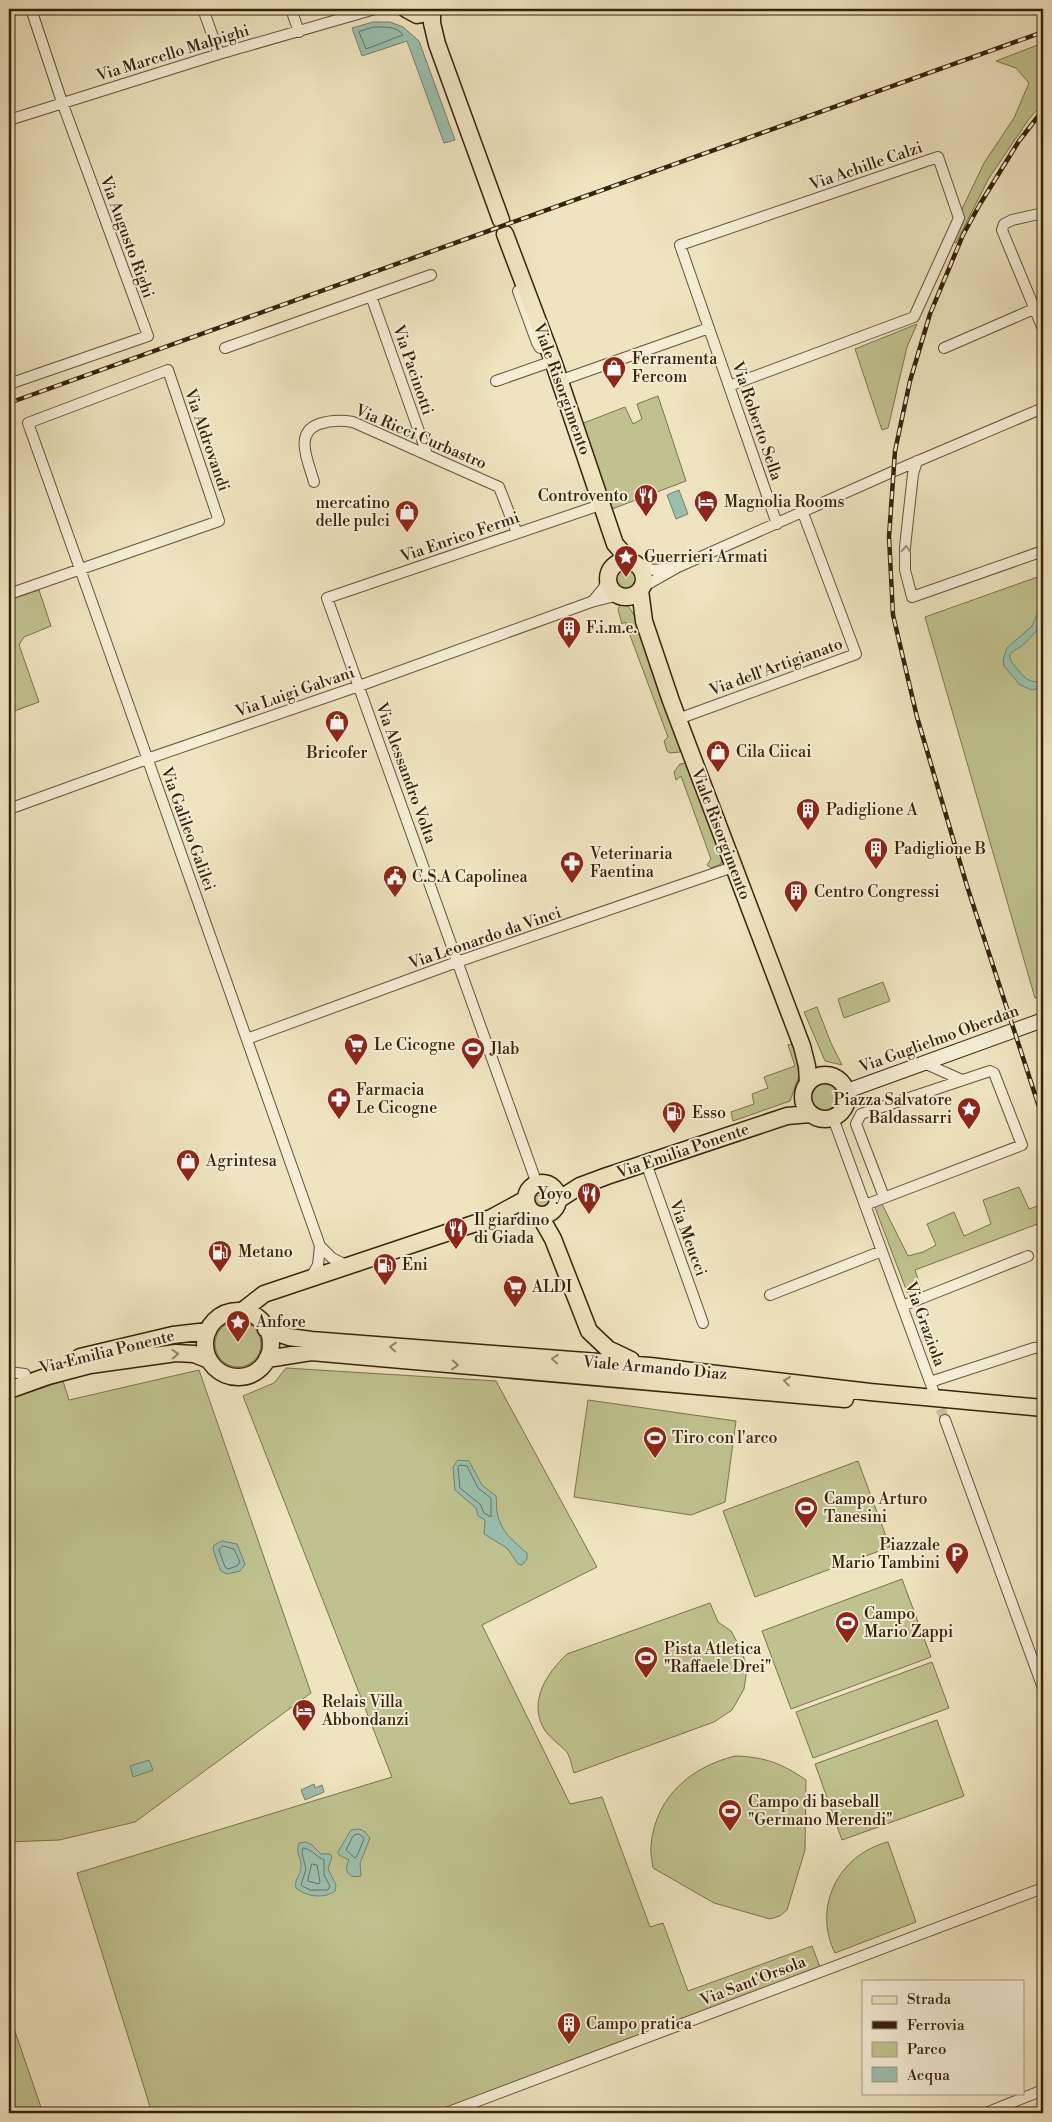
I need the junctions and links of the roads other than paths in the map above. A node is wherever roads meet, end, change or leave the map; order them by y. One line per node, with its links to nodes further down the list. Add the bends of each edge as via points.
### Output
1 (31, 9): 8 (street, Via Augusto Righi)
2 (203, 9): 7 (street)
3 (291, 9): 6 (street)
4 (376, 9): 6 (street, Via Marcello Malpighi)
5 (416, 10): 20 (main road, Viale Risorgimento, via 437,44)
6 (299, 32): 7 (street, Via Marcello Malpighi)
7 (219, 54): 8 (street, Via Marcello Malpighi)
8 (62, 102): 9 (street, Via Marcello Malpighi); 23 (street, Via Augusto Righi, via 148,336)
9 (9, 120)
10 (1043, 213): 15 (street, via 1012,220 1004,224 1002,230)
11 (680, 245): 16 (street, Via Roberto Sella); 24 (street, Via Achille Calzi, via 938,157 959,218 914,317)
12 (431, 275): 14 (street)
13 (517, 288): 20 (street, via 538,346)
14 (371, 296): 18 (street); 27 (street, Via Pacinotti)
15 (1039, 307): 17 (street); 19 (street)
16 (708, 328): 22 (street); 24 (street, Via Roberto Sella)
17 (1043, 328)
18 (225, 348)
19 (944, 348)
20 (550, 354): 21 (street); 22 (main road, Viale Risorgimento)
21 (496, 381)
22 (560, 381): 30 (main road, Viale Risorgimento)
23 (9, 384)
24 (729, 386): 32 (street, Via Roberto Sella)
25 (1043, 408): 28 (street)
26 (28, 423): 38 (street, Via Galileo Galilei); 38 (street, Via Aldrovandi, via 168,370 219,520)
27 (427, 454): 29 (street, Via Ricci Curbastro, via 353,422 328,421 310,428 304,436); 33 (street, Via Ricci Curbastro, via 499,487)
28 (917, 461): 31 (street); 35 (street, one-way to 28, via 912,597 905,570 913,474)
29 (314, 482)
30 (603, 504): 33 (street, Via Enrico Fermi); 34 (main road, Viale Risorgimento)
31 (802, 513): 32 (street); 47 (street, Via dell'Artigianato, via 856,654)
32 (777, 524): 37 (street)
33 (517, 533): 43 (street, Via Enrico Fermi)
34 (616, 544): 36 (main road, Viale Risorgimento); 39 (main road, Viale Risorgimento)
35 (1043, 551)
36 (634, 563): 37 (street, via 654,570); 39 (main road, via 621,562); 40 (main road, via 644,576)
37 (678, 567): 40 (street)
38 (80, 569): 41 (street); 48 (street, Via Galileo Galilei)
39 (611, 572): 42 (main road, via 610,586); 44 (street, via 603,589)
40 (641, 589): 42 (main road, via 632,596); 45 (main road, Viale Risorgimento)
41 (9, 594)
42 (622, 596): 44 (street, Via Luigi Galvani); 45 (main road, Viale Risorgimento)
43 (327, 598): 46 (street, Via Alessandro Volta)
44 (591, 602): 46 (street, Via Luigi Galvani)
45 (644, 621): 47 (main road, Viale Risorgimento)
46 (359, 686): 48 (street, Via Luigi Galvani); 51 (street, Via Alessandro Volta)
47 (678, 719): 50 (main road, Viale Risorgimento)
48 (147, 759): 49 (street, Via Luigi Galvani); 53 (street, Via Galileo Galilei)
49 (9, 809)
50 (733, 867): 51 (street, Via Leonardo da Vinci); 54 (main road, Viale Risorgimento)
51 (457, 962): 53 (street, Via Leonardo da Vinci); 63 (street, Via Alessandro Volta)
52 (1043, 1020): 55 (main road, Via Guglielmo Oberdan)
53 (247, 1039): 67 (street, Via Galileo Galilei)
54 (802, 1046): 56 (main road, Viale Risorgimento, via 810,1060); 58 (main road, Viale Risorgimento, via 808,1066)
55 (924, 1063): 57 (street); 59 (main road, Via Guglielmo Oberdan)
56 (825, 1074): 58 (main road); 59 (main road, via 839,1078)
57 (962, 1080): 64 (street, via 861,1114 856,1124); 64 (street, via 990,1071 994,1073 1022,1145)
58 (808, 1082): 60 (main road, via 802,1094)
59 (847, 1090): 61 (main road, via 844,1110)
60 (806, 1107): 61 (main road, via 821,1119); 62 (main road, Via Emilia Ponente)
61 (833, 1118): 66 (street, Via Graziola)
62 (646, 1163): 65 (main road, Via Emilia Ponente, via 580,1186); 75 (street, Via Meucci)
63 (537, 1184): 65 (main road, via 528,1191)
64 (884, 1197): 66 (street)
65 (544, 1205): 70 (main road, Via Emilia Ponente, via 491,1218); 81 (main road, via 586,1326 599,1343 618,1356)
66 (865, 1205): 68 (street, Via Graziola)
67 (320, 1246): 70 (street, via 332,1258); 71 (street, via 318,1265)
68 (882, 1251): 72 (street); 73 (street, Via Graziola)
69 (1028, 1256): 73 (street)
70 (351, 1264): 71 (main road, Via Emilia Ponente); 76 (main road, Via Emilia Ponente, via 351,1270 276,1296 267,1303)
71 (311, 1277): 74 (main road, Via Emilia Ponente, via 264,1294)
72 (770, 1295)
73 (902, 1306): 78 (street, Via Graziola, via 932,1386)
74 (240, 1312): 76 (main road, via 251,1314); 77 (main road, via 218,1318)
75 (703, 1323)
76 (263, 1325): 79 (main road, via 270,1338); 81 (main road, Viale Armando Diaz, one-way to 76, via 311,1340 289,1337)
77 (208, 1331): 80 (main road, via 205,1341); 83 (main road, Via Emilia Ponente, via 173,1334 45,1366)
78 (1043, 1347)
79 (267, 1359): 80 (main road, via 261,1368 242,1377 222,1373); 86 (main road, Viale Armando Diaz, one-way to 86, via 310,1352)
80 (209, 1360): 85 (main road, Via Emilia Ponente, one-way to 80, via 90,1365 176,1353 194,1354)
81 (650, 1366): 86 (main road, Viale Armando Diaz, one-way to 81)
82 (9, 1372): 83 (street)
83 (25, 1374): 84 (main road, Via Emilia Ponente)
84 (9, 1380)
85 (9, 1390)
86 (869, 1397): 87 (main road, Viale Armando Diaz); 88 (main road, Viale Armando Diaz)
87 (1043, 1408)
88 (1043, 1418)
89 (945, 1420): 90 (street)
90 (1043, 1688)
91 (1043, 1888): 93 (street, Via Sant'Orsola)
92 (1043, 2090): 94 (street)
93 (446, 2113)
94 (986, 2113)

